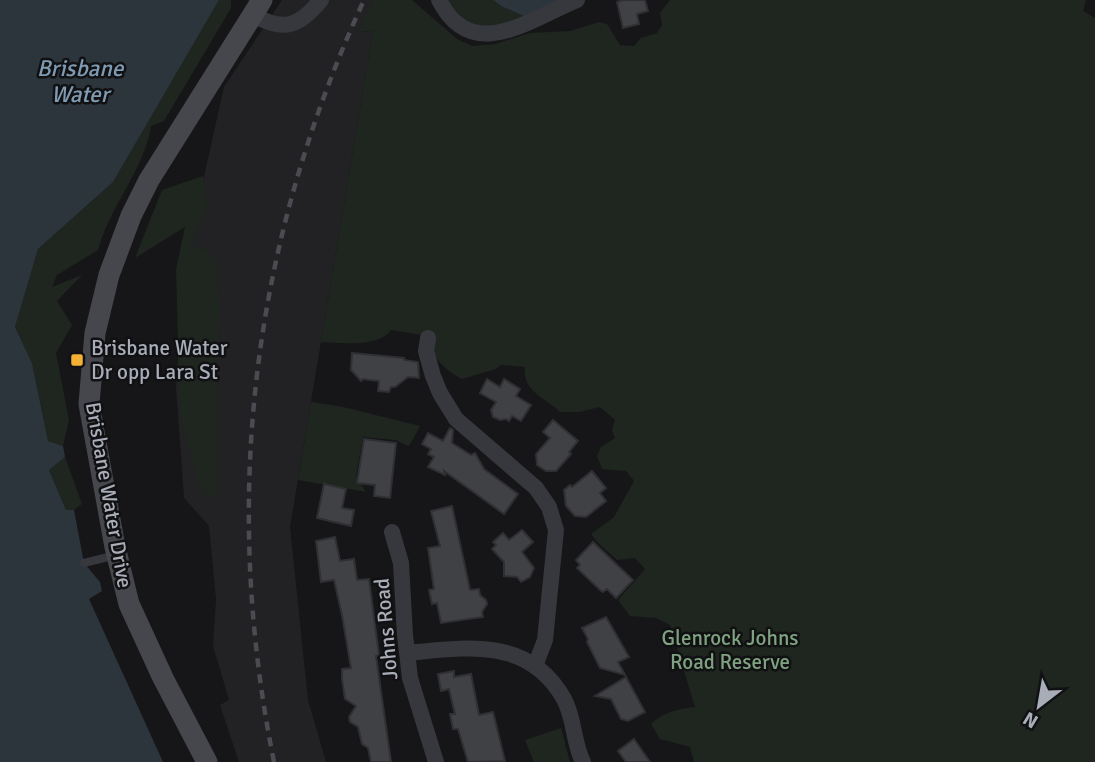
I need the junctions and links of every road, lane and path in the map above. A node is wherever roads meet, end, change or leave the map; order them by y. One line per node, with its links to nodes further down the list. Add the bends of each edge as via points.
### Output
1 (321, 0): 4 (street, via 291,25 267,23)
2 (439, 0): 3 (street, via 455,24 474,33 492,34 544,17)
3 (577, 0)
4 (258, 7): 7 (main road, Brisbane Water Drive, via 149,180 118,249 102,300 89,404)
5 (428, 338): 10 (street, via 426,351 433,376 456,419 536,488 549,507 556,530 545,640)
6 (392, 532): 9 (street, Johns Road, via 401,563)
7 (117, 555): 8 (lane); 11 (main road, Brisbane Water Drive, via 141,631)
8 (84, 563)
9 (408, 653): 10 (street, via 487,648 516,655); 12 (street, Johns Road, via 410,678)
10 (535, 666): 13 (street, via 565,701)
11 (207, 762)
12 (436, 762)
13 (583, 762)

